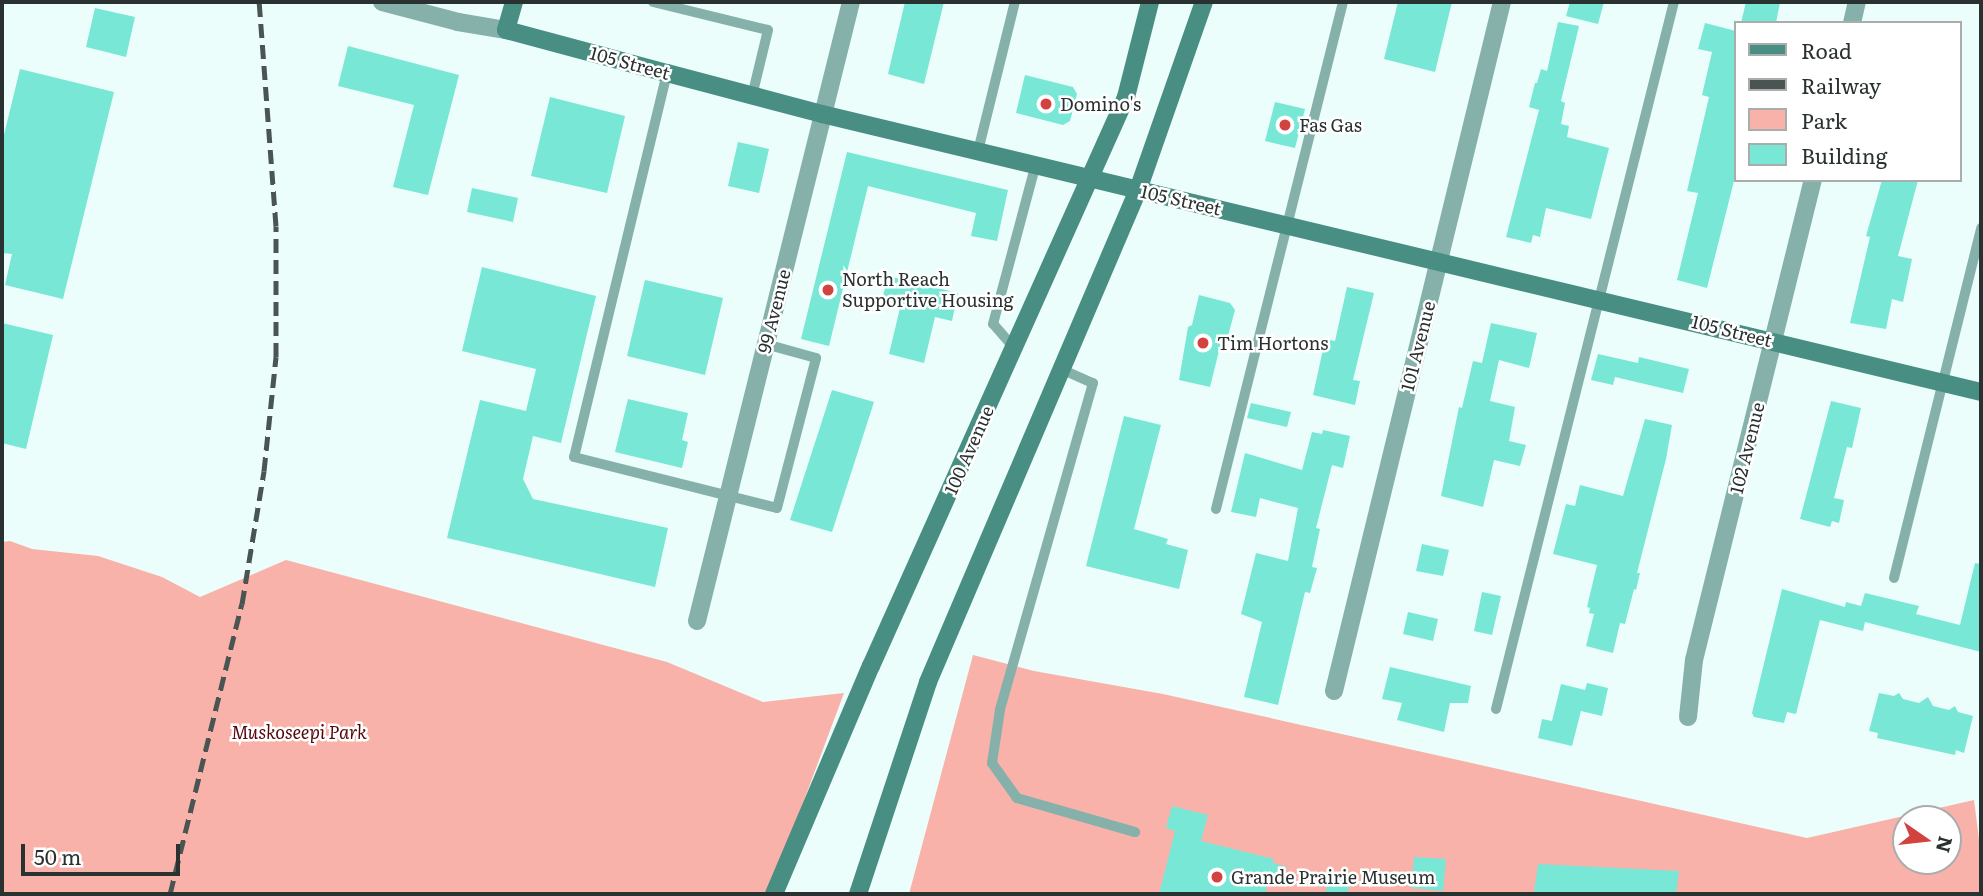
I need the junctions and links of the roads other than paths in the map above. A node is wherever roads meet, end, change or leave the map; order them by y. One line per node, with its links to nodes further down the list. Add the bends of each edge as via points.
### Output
1 (382, 2): 13 (street, 105 Street)
2 (514, 2): 13 (main road)
3 (653, 2): 15 (lane, via 768,30)
4 (851, 2): 16 (street, 99 Avenue)
5 (1015, 2): 17 (lane)
6 (1150, 2): 19 (main road, 100 Avenue, via 1126,97)
7 (1204, 2): 21 (main road)
8 (1343, 2): 22 (lane)
9 (1502, 2): 24 (street, 101 Avenue)
10 (1674, 2): 25 (lane)
11 (1857, 2): 12 (street)
12 (1852, 21)
13 (506, 30): 14 (main road, 105 Street)
14 (667, 73): 15 (main road, 105 Street); 32 (lane, via 574,457)
15 (752, 96): 16 (main road, 105 Street)
16 (822, 114): 17 (main road, 105 Street); 27 (street, 99 Avenue)
17 (978, 151): 18 (main road, 105 Street)
18 (1036, 164): 19 (main road, 105 Street); 28 (lane, via 993,324)
19 (1092, 177): 21 (main road, 105 Street); 28 (main road, 100 Avenue)
20 (1812, 182): 26 (street, 102 Avenue)
21 (1138, 190): 22 (main road, 105 Street); 29 (main road)
22 (1287, 224): 24 (main road, 105 Street); 33 (lane)
23 (1981, 228): 30 (lane)
24 (1439, 260): 25 (main road, 105 Street); 36 (street, 101 Avenue)
25 (1600, 299): 26 (main road, 105 Street); 37 (lane)
26 (1773, 340): 30 (main road, 105 Street); 38 (street, 102 Avenue, via 1694,660)
27 (765, 344): 32 (street, 99 Avenue); 32 (lane, via 816,358 777,508)
28 (1015, 349): 40 (main road, 100 Avenue)
29 (1062, 369): 39 (lane, via 1093,383 1000,710 992,763 1017,798); 41 (main road, via 928,682)
30 (1943, 383): 31 (main road, 105 Street); 34 (lane)
31 (1981, 392)
32 (728, 495): 35 (street, 99 Avenue)
33 (1216, 509)
34 (1894, 578)
35 (697, 621)
36 (1334, 691)
37 (1496, 709)
38 (1688, 717)
39 (1135, 832)
40 (774, 894)
41 (858, 894)

